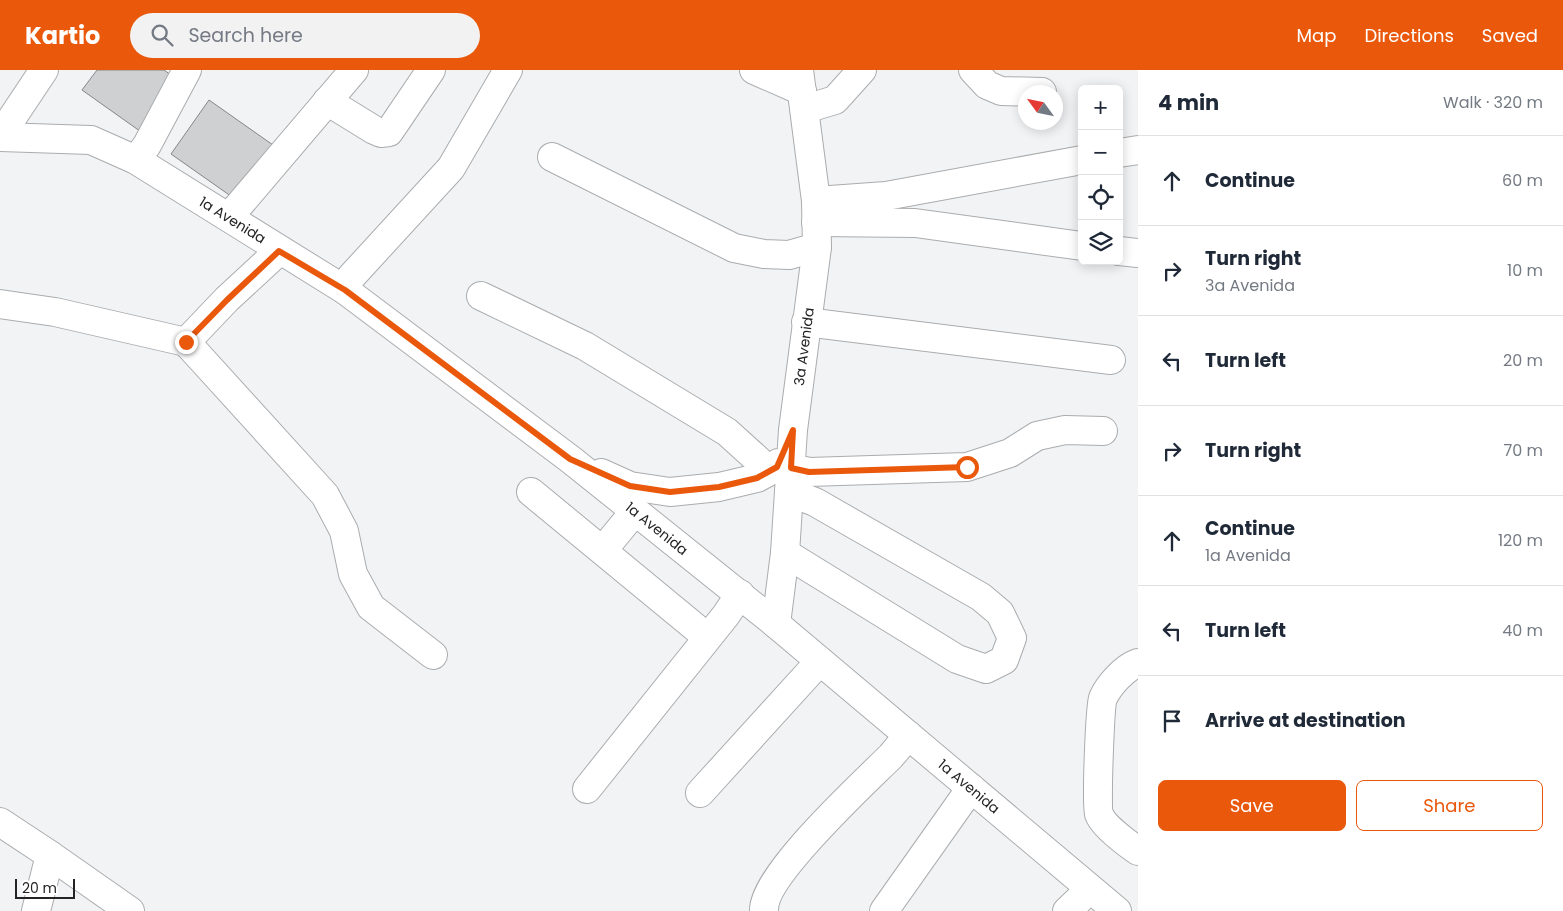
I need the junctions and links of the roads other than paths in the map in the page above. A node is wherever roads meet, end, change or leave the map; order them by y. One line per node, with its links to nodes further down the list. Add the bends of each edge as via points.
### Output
1 (44, 70): 12 (street)
2 (187, 70): 16 (street)
3 (354, 70): 11 (street)
4 (431, 70): 11 (street, via 390,132 374,130)
5 (508, 70): 24 (street, via 451,168 351,277)
6 (754, 70): 9 (street)
7 (862, 70): 9 (street, via 835,100)
8 (973, 70): 10 (street, via 987,84 1001,91)
9 (802, 90): 19 (street, 3a Avenida)
10 (1018, 91)
11 (327, 101): 18 (street)
12 (3, 123): 16 (street, 1a Avenida, via 90,140)
13 (1138, 150): 14 (street)
14 (1123, 152)
15 (552, 158): 19 (street, via 734,248 789,255)
16 (136, 160): 18 (street, 1a Avenida)
17 (1078, 161): 19 (street, via 886,196)
18 (229, 217): 21 (street, 1a Avenida)
19 (816, 223): 20 (street, via 915,223); 27 (street, 3a Avenida)
20 (1078, 245)
21 (279, 251): 24 (street, 1a Avenida); 28 (street)
22 (1123, 251): 23 (street)
23 (1138, 253)
24 (345, 290): 31 (street, 1a Avenida)
25 (481, 296): 32 (street, via 585,346 727,432)
26 (0, 304): 28 (street, via 55,312)
27 (806, 322): 29 (street); 32 (street, 3a Avenida, via 793,430)
28 (186, 342): 40 (street, via 325,495 344,530 353,574 371,607)
29 (1111, 360)
30 (1103, 431): 32 (street, via 1065,430 1036,436 1010,452 967,467 809,472)
31 (570, 459): 32 (street, via 630,486 670,492 719,487 757,478); 34 (street, 1a Avenida)
32 (782, 478): 36 (street, 3a Avenida); 36 (street, via 815,502 981,597 1000,613 1012,638 1004,660 986,669 957,658)
33 (531, 492): 35 (street)
34 (635, 511): 35 (street); 37 (street, 1a Avenida)
35 (603, 550): 39 (street)
36 (785, 553): 38 (street, 3a Avenida)
37 (740, 594): 38 (street, 1a Avenida); 39 (street)
38 (776, 624): 41 (street, 1a Avenida)
39 (707, 637): 45 (street)
40 (433, 655)
41 (820, 660): 43 (street, 1a Avenida); 46 (street)
42 (1138, 663): 48 (street, via 1114,682 1103,699 1098,784 1099,815 1120,839)
43 (908, 735): 44 (street, 1a Avenida); 54 (street, via 805,842 781,873 764,904)
44 (971, 788): 50 (street, 1a Avenida); 55 (street)
45 (587, 790)
46 (700, 793)
47 (0, 822): 49 (street)
48 (1138, 851)
49 (50, 855): 52 (street); 53 (street)
50 (1090, 889): 51 (street, 1a Avenida); 56 (street)
51 (1111, 909)
52 (36, 911)
53 (130, 911)
54 (764, 911)
55 (884, 911)
56 (1067, 911)

